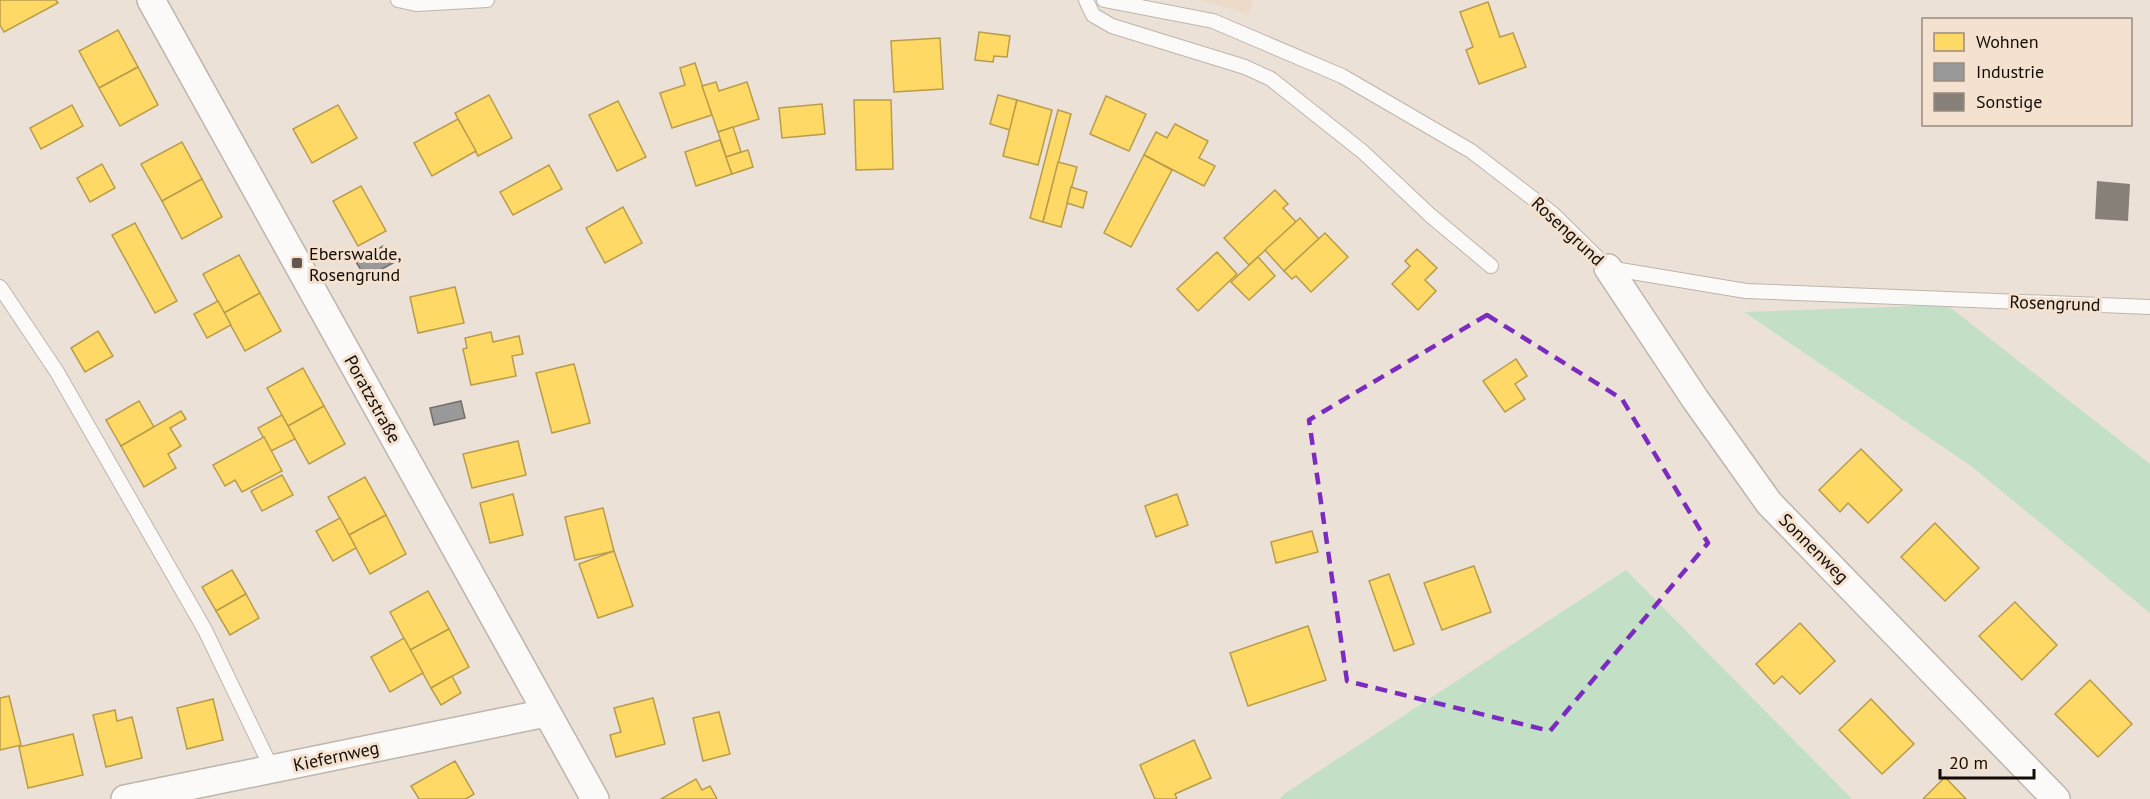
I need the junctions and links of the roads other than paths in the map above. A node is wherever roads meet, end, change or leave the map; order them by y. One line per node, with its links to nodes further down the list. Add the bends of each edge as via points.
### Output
1 (150, 0): 10 (street, Poratzstraße)
2 (398, 0): 3 (lane, via 416,4)
3 (487, 0)
4 (1086, 0): 6 (lane, via 1093,15 1112,26 1245,67 1271,79 1363,152)
5 (1104, 0): 7 (lane, Rosengrund, via 1213,21 1342,76 1471,151 1552,213)
6 (1491, 266)
7 (1608, 268): 9 (lane, Rosengrund, via 1746,291); 14 (street, Sonnenweg, via 1769,503)
8 (0, 287): 11 (lane, via 57,372 205,630)
9 (2150, 307)
10 (546, 713): 11 (street, Kiefernweg); 12 (street, Poratzstraße)
11 (272, 769): 13 (street, Kiefernweg)
12 (593, 798)
13 (125, 799)
14 (2056, 799)

